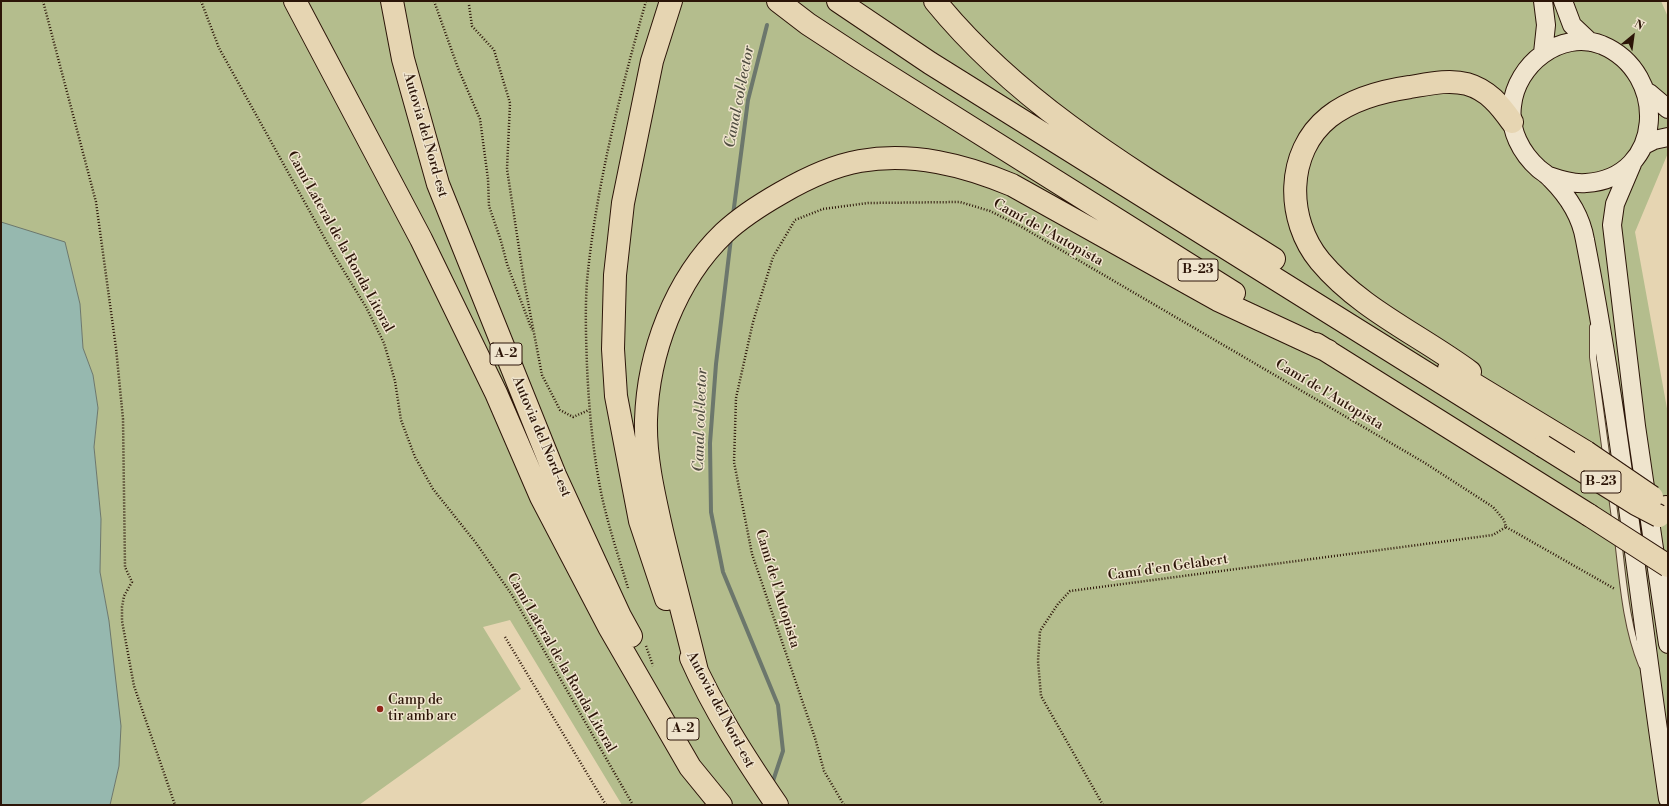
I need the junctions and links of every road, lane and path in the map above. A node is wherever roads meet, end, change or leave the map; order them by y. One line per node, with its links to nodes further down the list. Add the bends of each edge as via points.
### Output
1 (43, 1): 37 (path, via 96,202 114,333 123,419 125,567 132,582 124,596 122,621 134,686)
2 (201, 1): 39 (path, Camí Lateral de la Ronda Litoral, via 219,48 384,343 395,381 401,420 415,457 433,489 476,543 512,595)
3 (295, 1): 35 (highway, via 424,246 496,393 541,496 609,627)
4 (392, 1): 35 (highway, Autovia del Nord-est / A-2, via 403,59 438,184 555,475 620,616 688,739)
5 (434, 1): 23 (path, via 480,119 489,206 502,241 507,264)
6 (778, 1): 24 (highway, B-23, via 808,24)
7 (838, 1): 26 (highway, B-23, via 937,67)
8 (935, 1): 26 (highway, via 990,60 1054,116 1090,142 1330,295)
9 (1544, 1): 14 (main road, via 1546,25)
10 (1563, 1): 13 (main road, via 1572,25)
11 (670, 3): 33 (highway, Autovia del Nord-est / A-2, via 652,61 623,203 615,275 613,348 616,396 640,522 666,600)
12 (469, 5): 23 (path, via 472,26 494,50 510,104 507,170)
13 (1590, 42): 14 (main road, via 1562,44); 15 (main road, via 1608,48 1629,62 1641,76)
14 (1543, 53): 17 (main road, via 1525,71 1518,83 1512,108)
15 (1649, 93): 16 (main road); 19 (main road, via 1652,119)
16 (1668, 109)
17 (1512, 122): 21 (main road, via 1517,140 1526,156); 26 (highway, via 1493,97 1467,84 1423,84 1365,97 1328,118 1311,139 1296,171 1295,207 1302,233 1310,248 1337,280 1371,306 1462,366)
18 (1668, 137): 19 (main road)
19 (1644, 145): 20 (main road)
20 (1633, 162): 21 (main road, via 1613,176 1599,181 1569,182); 32 (main road, via 1615,204 1612,225 1636,426)
21 (1549, 176): 22 (main road, via 1564,193 1583,228)
22 (1596, 302): 30 (lane, via 1592,337 1593,357); 34 (main road, via 1616,425)
23 (535, 338): 25 (path, via 542,376 560,410 573,417)
24 (1328, 351): 29 (highway, B-23, bridge); 33 (highway, via 1218,300 1012,185 979,172 921,160 883,159 841,165 804,180 760,205 723,234 702,258 683,286 667,320 653,368 646,418 646,444 654,493)
25 (590, 410)
26 (1545, 437): 27 (highway, bridge, via 1586,452); 27 (highway, B-23, bridge, via 1636,504)
27 (1665, 512)
28 (1506, 527): 30 (path); 43 (path, Camí de l'Autopista, via 1504,520 1493,507 1425,463 1020,226 990,211 960,202 868,203 822,209 795,220 773,257 753,322 736,398 734,462 752,554 824,771); 44 (path, Camí d'en Gelabert, via 1493,535 1070,591 1040,631 1038,661 1041,696)
29 (1668, 566)
30 (1625, 596): 34 (lane, via 1634,644)
31 (505, 637): 38 (path)
32 (1668, 644)
33 (697, 671): 42 (highway, Autovia del Nord-est / A-2, via 744,758)
34 (1650, 679): 36 (main road)
35 (698, 766): 40 (highway); 41 (highway, Autovia del Nord-est / A-2)
36 (1668, 798)
37 (175, 805)
38 (606, 805)
39 (633, 805)
40 (721, 805)
41 (729, 805)
42 (776, 805)
43 (844, 805)
44 (1103, 805)

